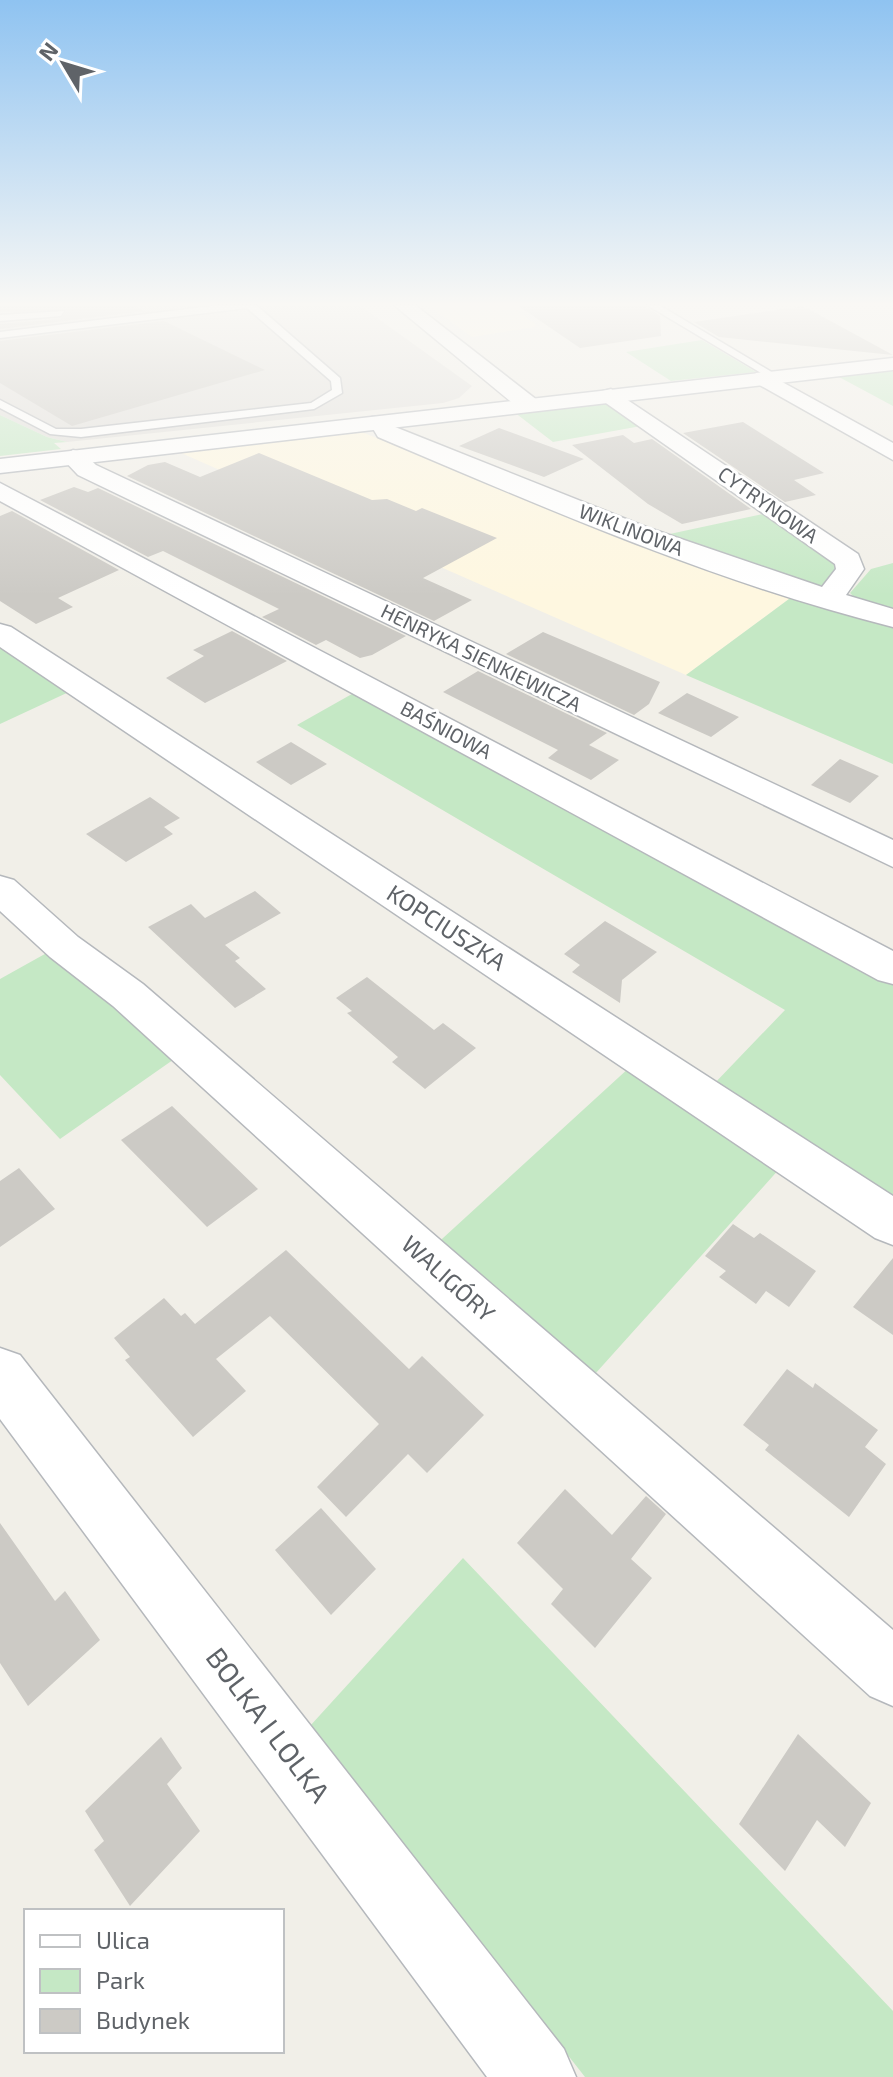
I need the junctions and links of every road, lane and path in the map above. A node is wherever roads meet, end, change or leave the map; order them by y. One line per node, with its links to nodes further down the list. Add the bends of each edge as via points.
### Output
1 (321, 402): 6 (lane, via 81,433 54,432)
2 (525, 402): 7 (street)
3 (557, 402): 7 (street)
4 (620, 402): 13 (street, CYTRYNOWA, via 848,560 850,569)
5 (809, 402): 9 (street)
6 (0, 403)
7 (529, 405): 8 (street)
8 (380, 422): 10 (street); 13 (street, WIKLINOWA, via 386,432 507,483)
9 (893, 453)
10 (73, 457): 11 (street); 16 (street, HENRYKA SIENKIEWICZA, via 87,470)
11 (0, 466)
12 (0, 491): 18 (street, BAŚNIOWA)
13 (828, 600): 14 (street, WIKLINOWA)
14 (893, 618)
15 (0, 633): 19 (street, KOPCIUSZKA)
16 (893, 855)
17 (0, 889): 21 (street, WALIGÓRY, via 128,995)
18 (893, 969)
19 (893, 1223)
20 (0, 1374): 22 (street, BOLKA I LOLKA)
21 (893, 1673)
22 (536, 2077)

